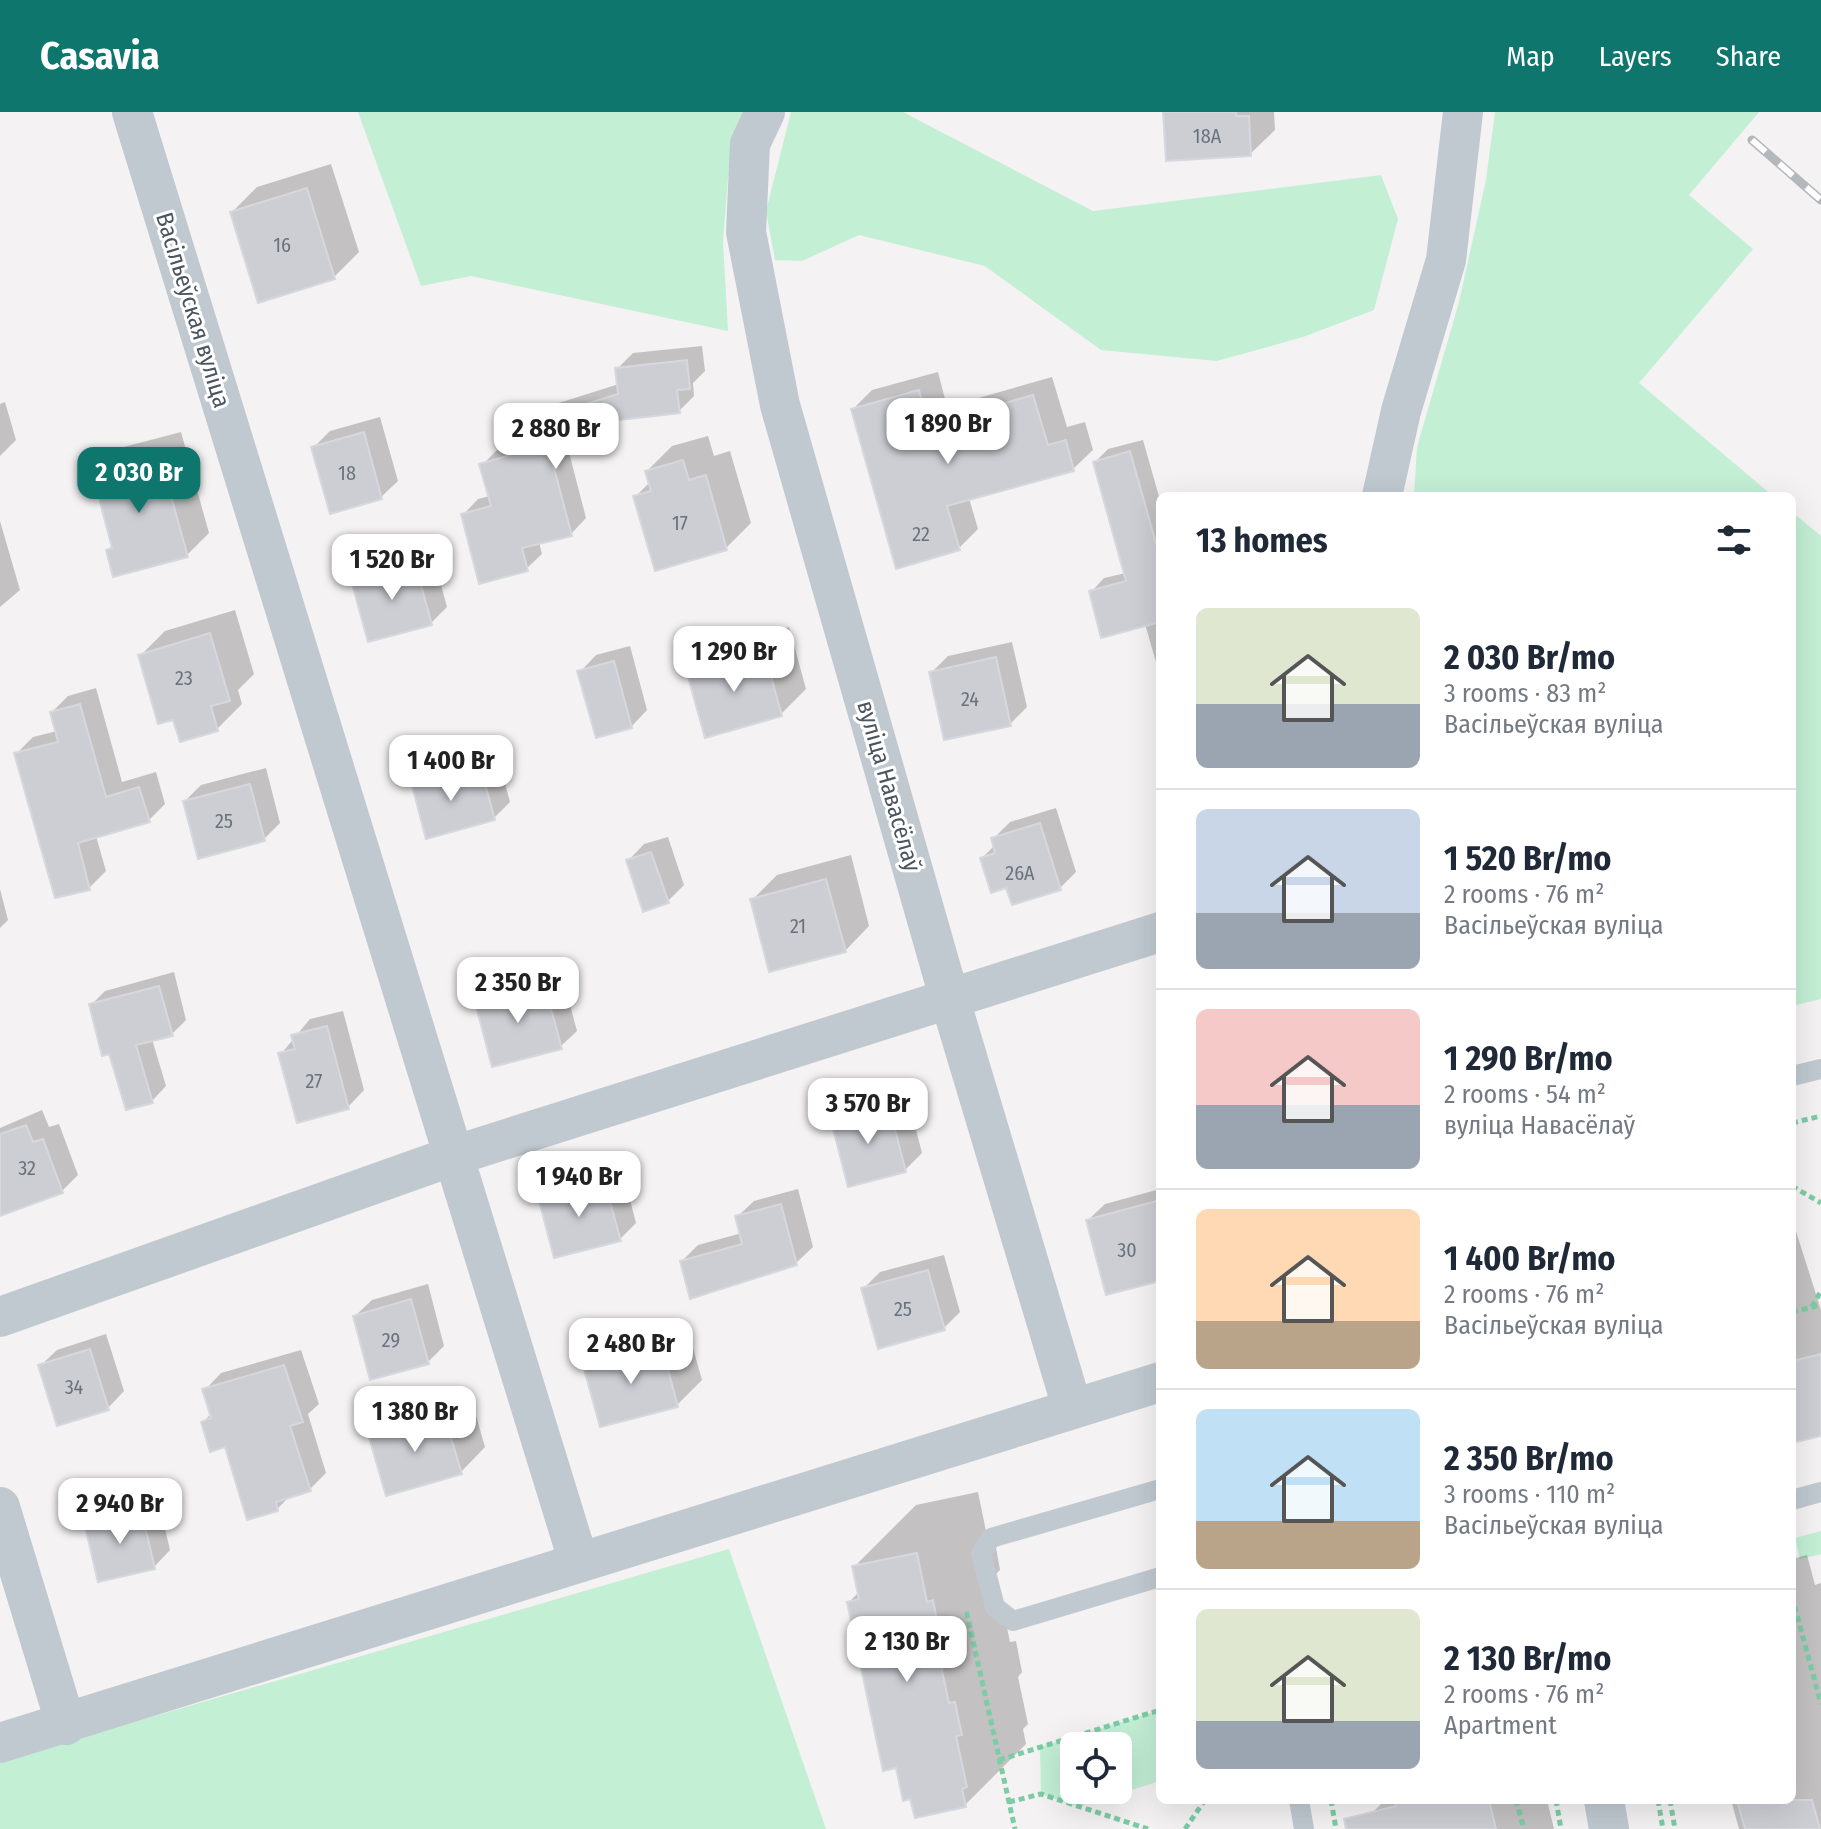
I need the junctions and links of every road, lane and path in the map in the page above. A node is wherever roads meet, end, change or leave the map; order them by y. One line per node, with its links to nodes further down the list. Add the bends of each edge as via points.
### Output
1 (132, 112): 11 (street, Васільеўская вуліца)
2 (765, 112): 6 (street, вуліца Навасёлаў, via 750,144 746,232 780,405)
3 (1463, 112): 4 (street, via 1446,260)
4 (1383, 492)
5 (1156, 933): 6 (street)
6 (950, 1000): 11 (street); 20 (street, вуліца Навасёлаў)
7 (1821, 1069): 8 (lane)
8 (1796, 1075)
9 (1821, 1116): 10 (path)
10 (1796, 1122)
11 (456, 1155): 18 (street); 25 (street, Васільеўская вуліца)
12 (1796, 1188): 13 (path)
13 (1821, 1203)
14 (1821, 1291): 16 (path)
15 (1821, 1305): 16 (path)
16 (1812, 1307): 17 (path)
17 (1796, 1311)
18 (0, 1317)
19 (1156, 1383): 20 (street)
20 (1072, 1407): 25 (street)
21 (1156, 1490): 27 (lane, via 991,1538 981,1553)
22 (1821, 1492): 23 (lane)
23 (1796, 1499)
24 (0, 1507): 31 (street)
25 (579, 1563): 31 (street)
26 (1156, 1578): 27 (lane, via 1013,1621)
27 (995, 1607): 33 (path, via 967,1614)
28 (1796, 1619): 29 (path)
29 (1821, 1704)
30 (1156, 1711): 33 (path)
31 (66, 1725): 32 (street)
32 (0, 1743)
33 (999, 1760): 34 (path)
34 (1009, 1802): 43 (path); 44 (path, via 1041,1794)
35 (1202, 1804): 45 (path)
36 (1300, 1804): 46 (lane)
37 (1332, 1804): 47 (path)
38 (1517, 1804): 48 (path)
39 (1557, 1804): 49 (path)
40 (1605, 1804): 50 (street)
41 (1659, 1804): 51 (path)
42 (1671, 1804): 52 (path)
43 (1015, 1829)
44 (1148, 1829)
45 (1185, 1829)
46 (1304, 1829)
47 (1336, 1829)
48 (1524, 1829)
49 (1561, 1829)
50 (1609, 1829)
51 (1663, 1829)
52 (1675, 1829)

